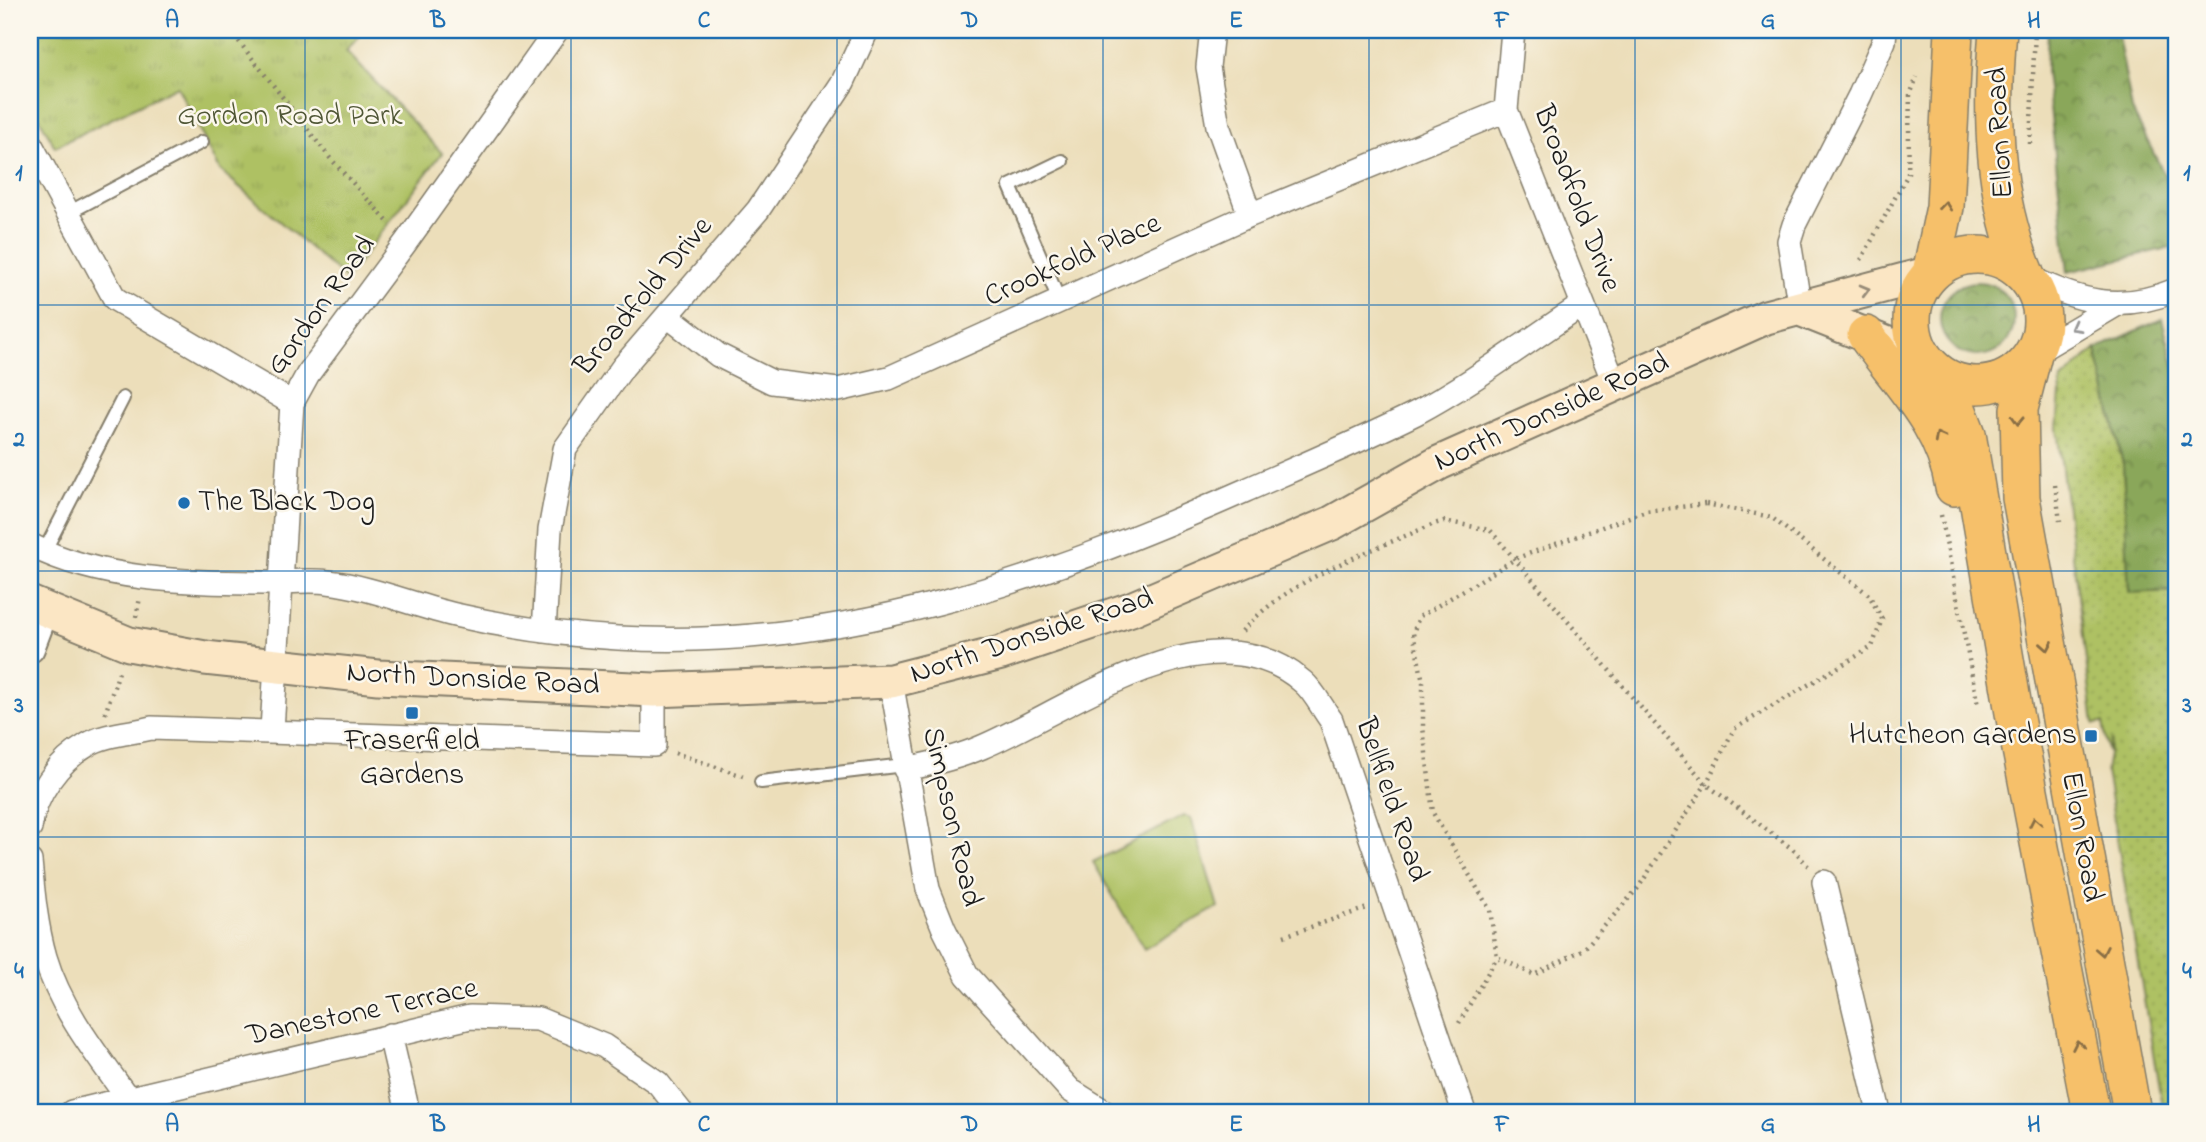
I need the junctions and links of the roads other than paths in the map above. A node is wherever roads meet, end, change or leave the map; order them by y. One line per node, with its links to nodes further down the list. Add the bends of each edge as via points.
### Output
1 (556, 30): 27 (street, Gordon Road)
2 (867, 30): 21 (street, Broadfold Drive, via 843,82 758,210)
3 (1212, 30): 13 (street, via 1208,67 1218,127)
4 (1513, 30): 8 (street, Broadfold Drive)
5 (1885, 30): 20 (street, via 1860,95 1789,241)
6 (1954, 30): 14 (main road, Ellon Road, one-way to 6, via 1945,207)
7 (1998, 30): 15 (main road, Ellon Road, via 1995,156 2006,218)
8 (1506, 110): 13 (street, Crookfold Place); 19 (street, Broadfold Drive)
9 (202, 142): 12 (lane)
10 (30, 144): 12 (street)
11 (1062, 160): 17 (lane, via 1010,186)
12 (68, 213): 27 (street, via 115,299)
13 (1250, 215): 17 (street, Crookfold Place)
14 (1931, 273): 15 (main road, via 1953,259 1979,254 2004,261); 20 (main road, North Donside Road, one-way to 14); 24 (main road, via 1914,302 1911,325 1917,347)
15 (2026, 276): 18 (street, via 2081,300); 23 (main road, via 2038,296 2043,320)
16 (2176, 290): 18 (street)
17 (1060, 302): 21 (street, Crookfold Place, via 889,378 838,390 772,382 719,355)
18 (2119, 303): 23 (street, one-way to 23)
19 (1581, 306): 25 (street, Broadfold Drive); 31 (street, North Donside Road, via 1418,411 1131,541 1006,585 870,621 719,639 619,638)
20 (1800, 309): 22 (main road); 25 (main road, North Donside Road, via 1766,317)
21 (669, 317): 31 (street, Broadfold Drive, via 623,367 565,449 550,530)
22 (1866, 335): 24 (main road); 36 (main road, one-way to 22, via 1941,437)
23 (2033, 354): 24 (main road, via 2010,377 1990,384 1958,383); 52 (main road, Ellon Road, one-way to 52, via 2018,409 2021,498)
24 (1939, 373): 36 (main road, Ellon Road, via 1967,434)
25 (1615, 385): 34 (main road, North Donside Road, via 1439,463 1332,523 1131,609 1000,653)
26 (123, 398): 28 (lane)
27 (292, 402): 29 (street, Gordon Road)
28 (37, 549): 29 (street, North Donside Road, via 79,567 117,576)
29 (282, 581): 31 (street, North Donside Road, via 332,582 456,615); 33 (street, Gordon Road)
30 (37, 607): 32 (street); 33 (main road, North Donside Road, via 129,644)
31 (544, 631)
32 (30, 648)
33 (276, 666): 35 (main road, North Donside Road, via 378,677); 37 (street)
34 (891, 681): 35 (main road, North Donside Road); 38 (street, Simpson Road)
35 (654, 690): 37 (street, via 654,745)
36 (1997, 713): 51 (main road, Ellon Road, one-way to 36)
37 (272, 730): 40 (street, via 151,728 89,744 44,787)
38 (905, 767): 39 (lane); 48 (street, Simpson Road, via 929,889 967,975 1070,1090); 49 (street, Bellfield Road, via 946,761 982,747 1132,671 1162,662 1222,652 1259,659 1293,675 1304,682 1331,720)
39 (761, 782)
40 (30, 828)
41 (30, 861): 44 (street, via 46,959 71,1014)
42 (1824, 883): 50 (street)
43 (390, 1035): 44 (street, Danestone Terrace); 46 (street); 47 (street, Danestone Terrace, via 470,1017 538,1019 604,1046 658,1083)
44 (127, 1097): 45 (street, Danestone Terrace)
45 (72, 1112)
46 (408, 1112)
47 (681, 1112)
48 (1105, 1112)
49 (1464, 1112)
50 (1873, 1112)
51 (2091, 1112)
52 (2132, 1112)

